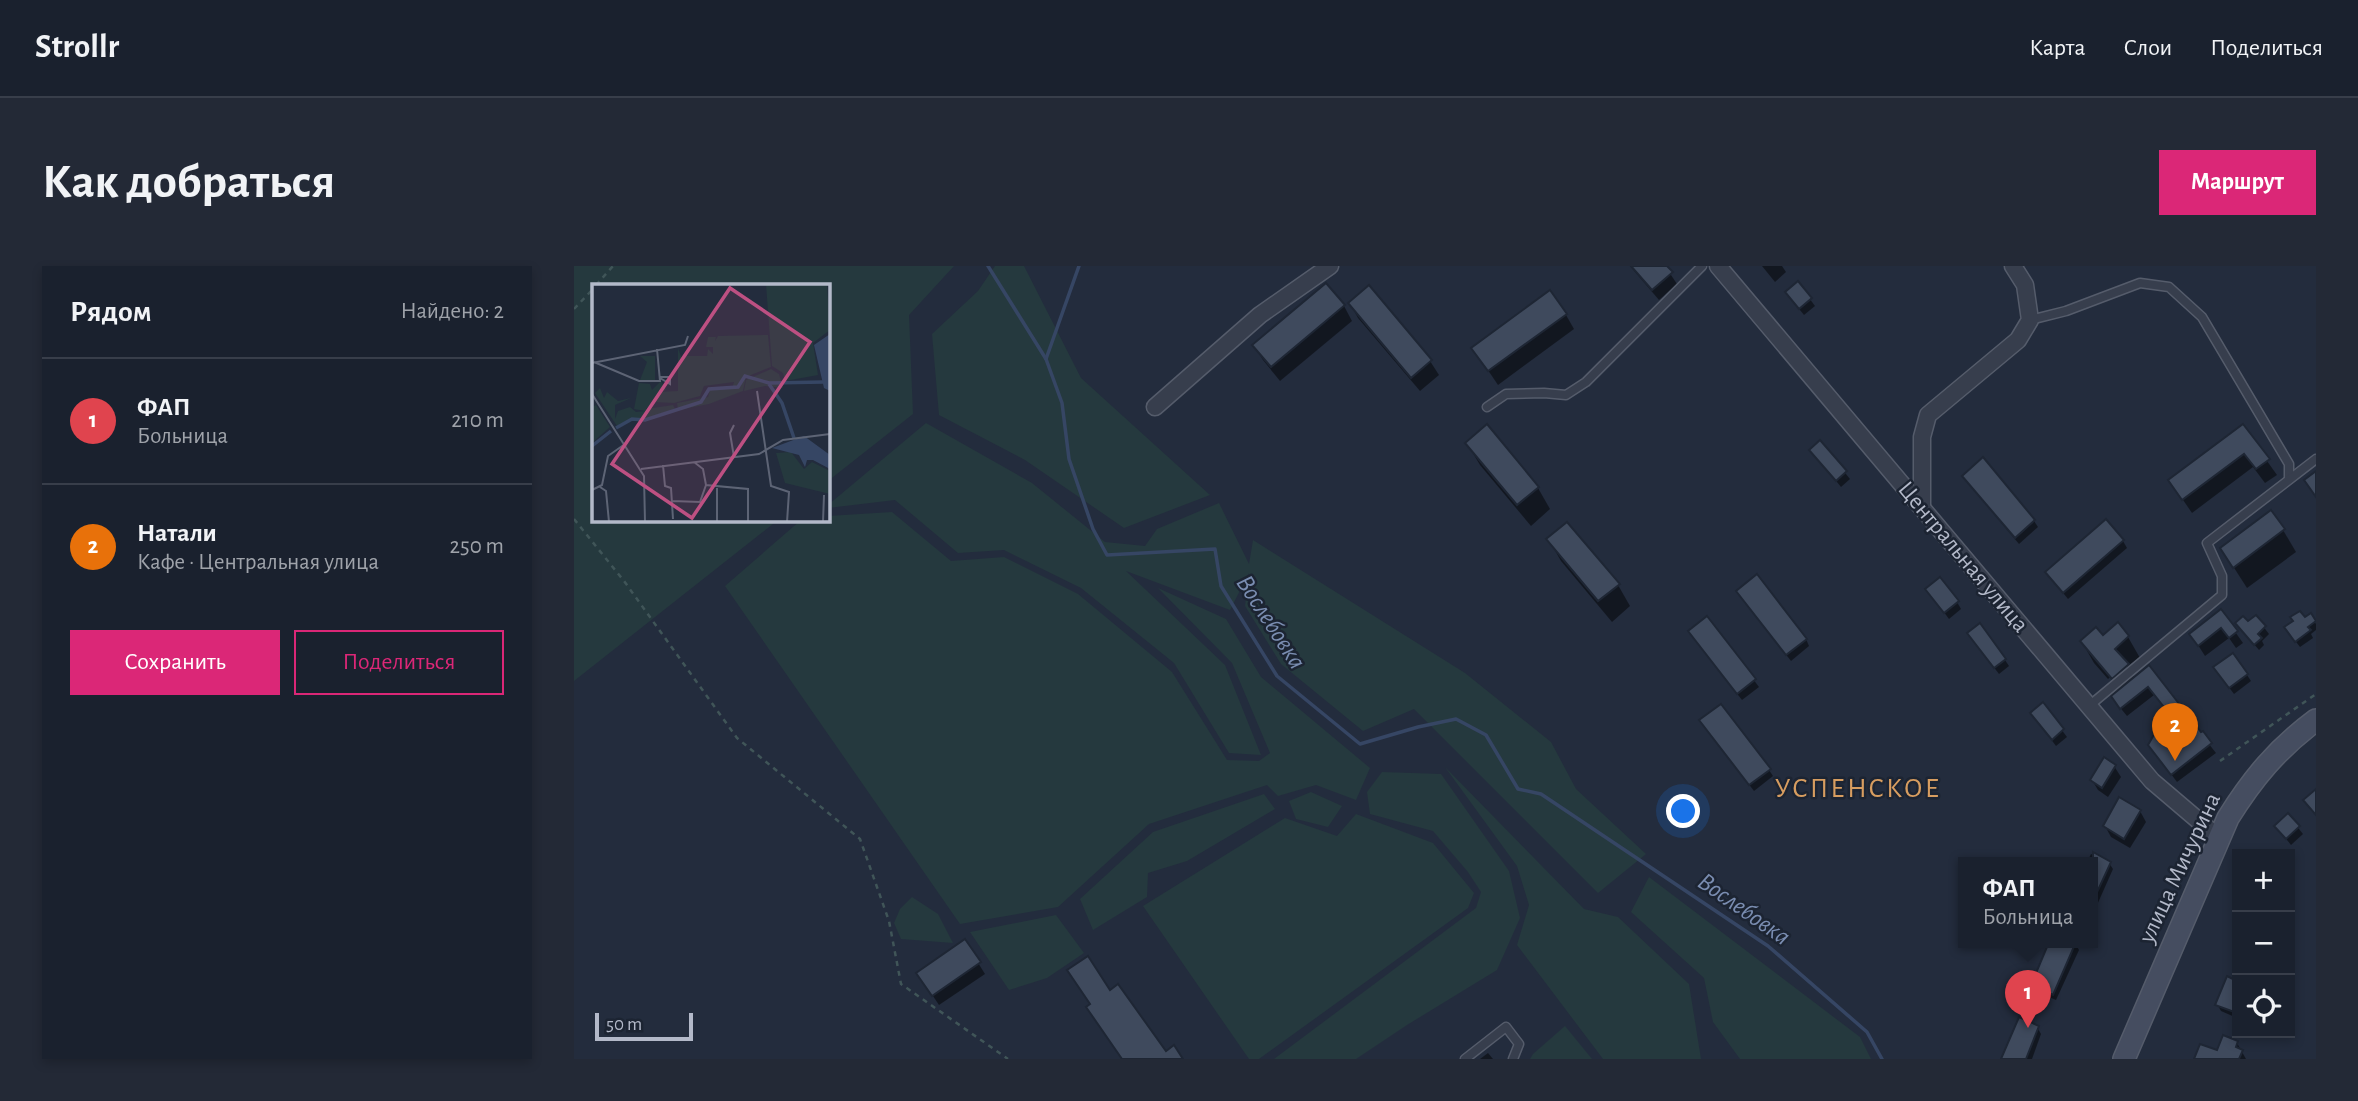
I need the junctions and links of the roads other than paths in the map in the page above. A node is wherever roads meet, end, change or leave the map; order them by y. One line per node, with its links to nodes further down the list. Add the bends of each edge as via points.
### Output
1 (1330, 266): 6 (street, via 1260,315)
2 (1702, 266): 7 (lane, via 1586,382 1566,395 1506,394)
3 (1718, 266): 10 (street, Центральная улица)
4 (2013, 266): 5 (street, via 2025,285)
5 (2030, 320): 9 (lane, via 2140,283 2169,288 2202,317 2290,464); 10 (street, via 2018,340 1928,415 1922,437)
6 (1155, 407)
7 (1487, 407)
8 (2316, 459): 9 (lane)
9 (2289, 479): 11 (lane, via 2207,543 2222,576 2222,595)
10 (1922, 508): 11 (street, Центральная улица)
11 (2089, 706): 13 (street, Центральная улица, via 2152,781)
12 (2316, 720): 13 (main road, улица Мичурина, via 2288,741 2251,782)
13 (2219, 838): 16 (main road, улица Мичурина)
14 (1465, 1059): 15 (lane, via 1506,1027 1519,1044)
15 (1513, 1059)
16 (2124, 1059)

